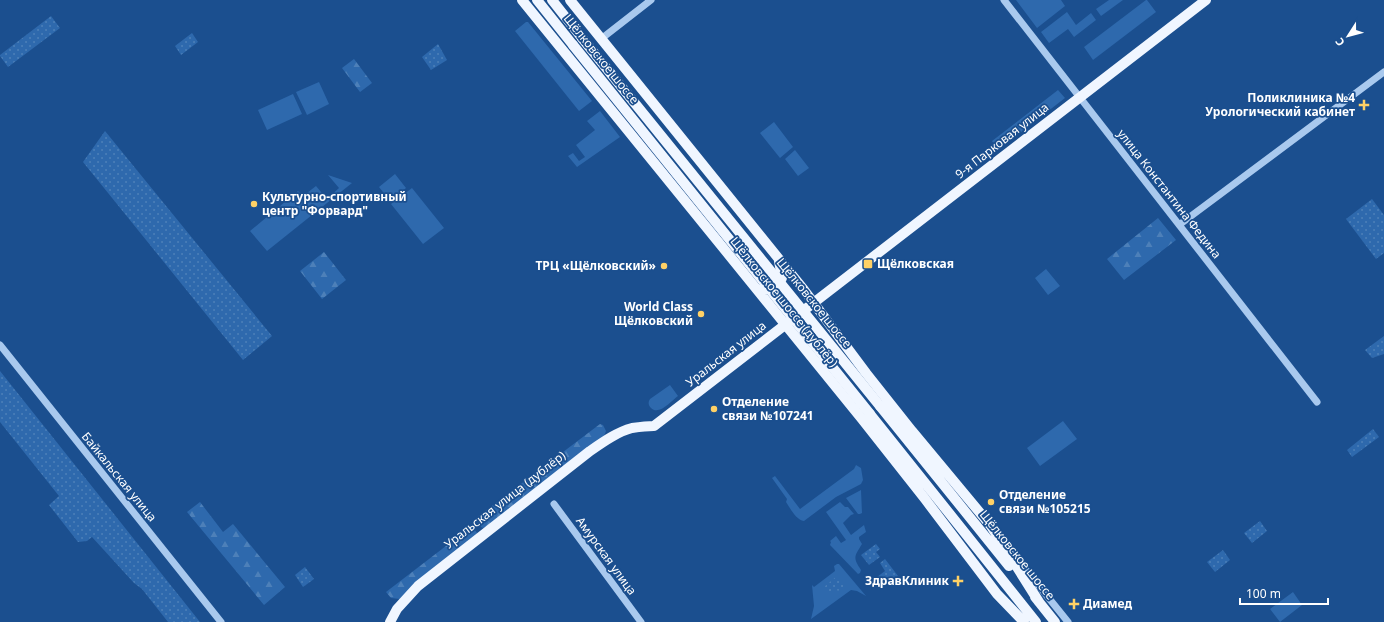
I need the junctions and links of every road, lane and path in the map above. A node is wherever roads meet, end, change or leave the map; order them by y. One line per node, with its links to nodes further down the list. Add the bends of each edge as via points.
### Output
1 (522, 0): 13 (main road, Щёлковское шоссе (дублёр))
2 (537, 0): 26 (main road, Щёлковское шоссе, bridge)
3 (552, 0): 21 (main road, Щёлковское шоссе, bridge)
4 (570, 0): 8 (main road, Щёлковское шоссе (дублёр))
5 (651, 0): 8 (street)
6 (1004, 0): 10 (street, улица Константина Федина)
7 (1206, 0): 10 (main road, 9-я Парковая улица)
8 (601, 39): 12 (main road, Щёлковское шоссе (дублёр))
9 (1384, 72): 11 (street)
10 (1080, 97): 11 (street, улица Константина Федина); 14 (main road, 9-я Парковая улица)
11 (1179, 225): 17 (street, улица Константина Федина)
12 (779, 259): 13 (main road, via 782,278 777,286 768,290); 14 (main road, Щёлковское шоссе (дублёр))
13 (752, 283): 15 (main road, Щёлковское шоссе (дублёр))
14 (813, 302): 15 (main road, Уральская улица); 20 (main road, Щёлковское шоссе (дублёр), via 866,373)
15 (784, 324): 18 (main road, Уральская улица); 25 (main road, Щёлковское шоссе (дублёр), via 882,444 997,594)
16 (0, 345): 22 (street, Байкальская улица)
17 (1317, 402)
18 (654, 426): 23 (main road, Уральская улица (дублёр), via 621,432 590,451 418,586 397,609)
19 (554, 504): 24 (street, Амурская улица)
20 (991, 526): 21 (main road); 28 (street, Щёлковское шоссе (дублёр))
21 (1038, 602): 27 (main road, Щёлковское шоссе)
22 (221, 622)
23 (390, 622)
24 (641, 622)
25 (1024, 622)
26 (1036, 622)
27 (1055, 622)
28 (1068, 622)

